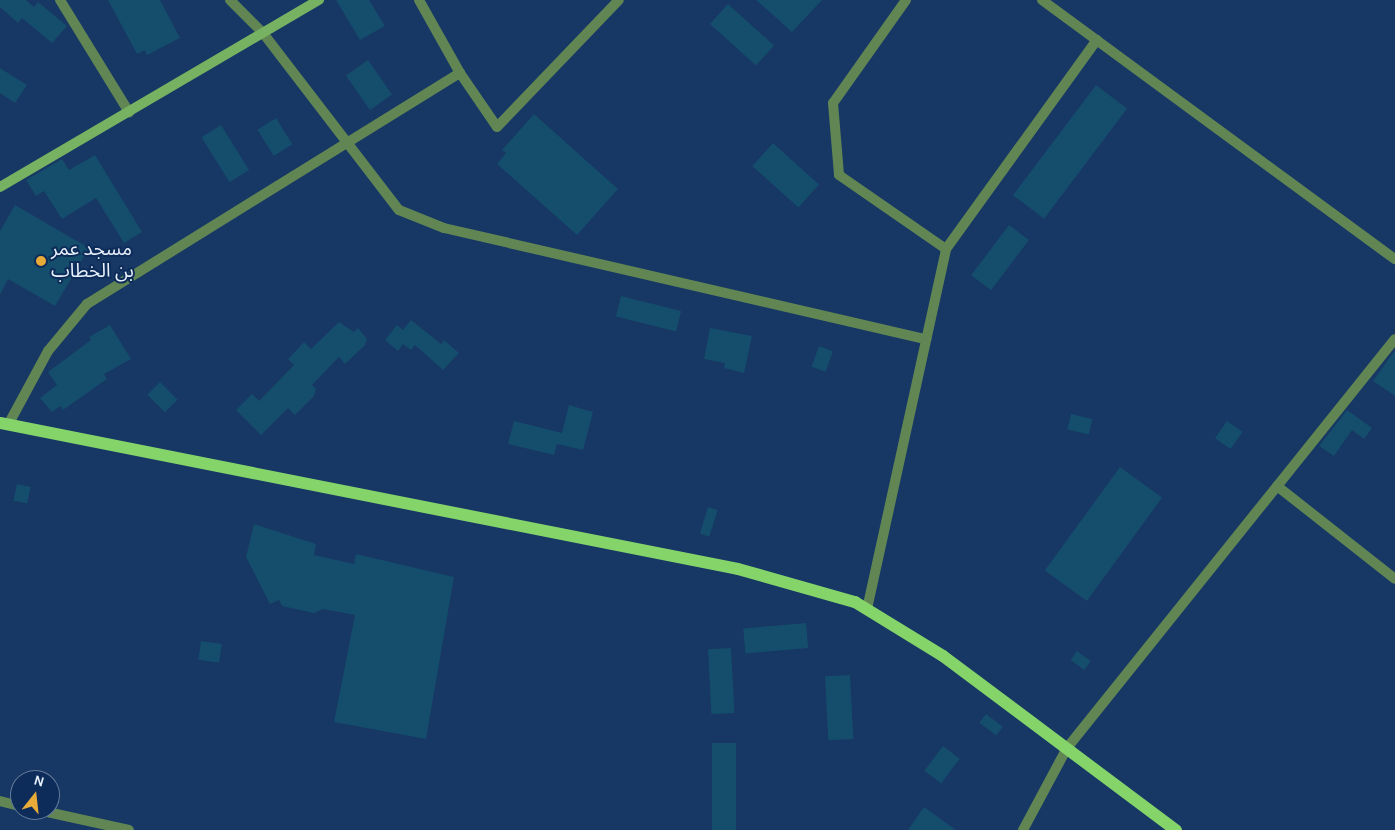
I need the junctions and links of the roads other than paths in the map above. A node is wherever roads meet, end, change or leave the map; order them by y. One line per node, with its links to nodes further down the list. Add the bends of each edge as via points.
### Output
1 (60, 0): 11 (street)
2 (230, 0): 8 (street)
3 (319, 0): 8 (main road)
4 (418, 0): 10 (street)
5 (619, 0): 10 (street, via 497,126)
6 (906, 0): 14 (street, via 833,103 839,175)
7 (1042, 0): 9 (street)
8 (263, 33): 11 (main road); 12 (street)
9 (1097, 40): 14 (street); 15 (street)
10 (460, 73): 12 (street)
11 (128, 112): 13 (main road)
12 (348, 140): 16 (street, via 399,210 444,228); 18 (street, via 180,249 87,304 48,351)
13 (0, 187)
14 (946, 249): 16 (street)
15 (1395, 260)
16 (926, 338): 21 (street)
17 (1395, 339): 19 (street)
18 (4, 424): 21 (main road, via 738,569 855,602)
19 (1277, 486): 20 (street); 22 (street)
20 (1395, 579)
21 (867, 609): 22 (main road, via 943,656)
22 (1067, 748): 25 (street); 26 (main road)
23 (60, 815): 24 (street)
24 (129, 830)
25 (1023, 830)
26 (1176, 830)

